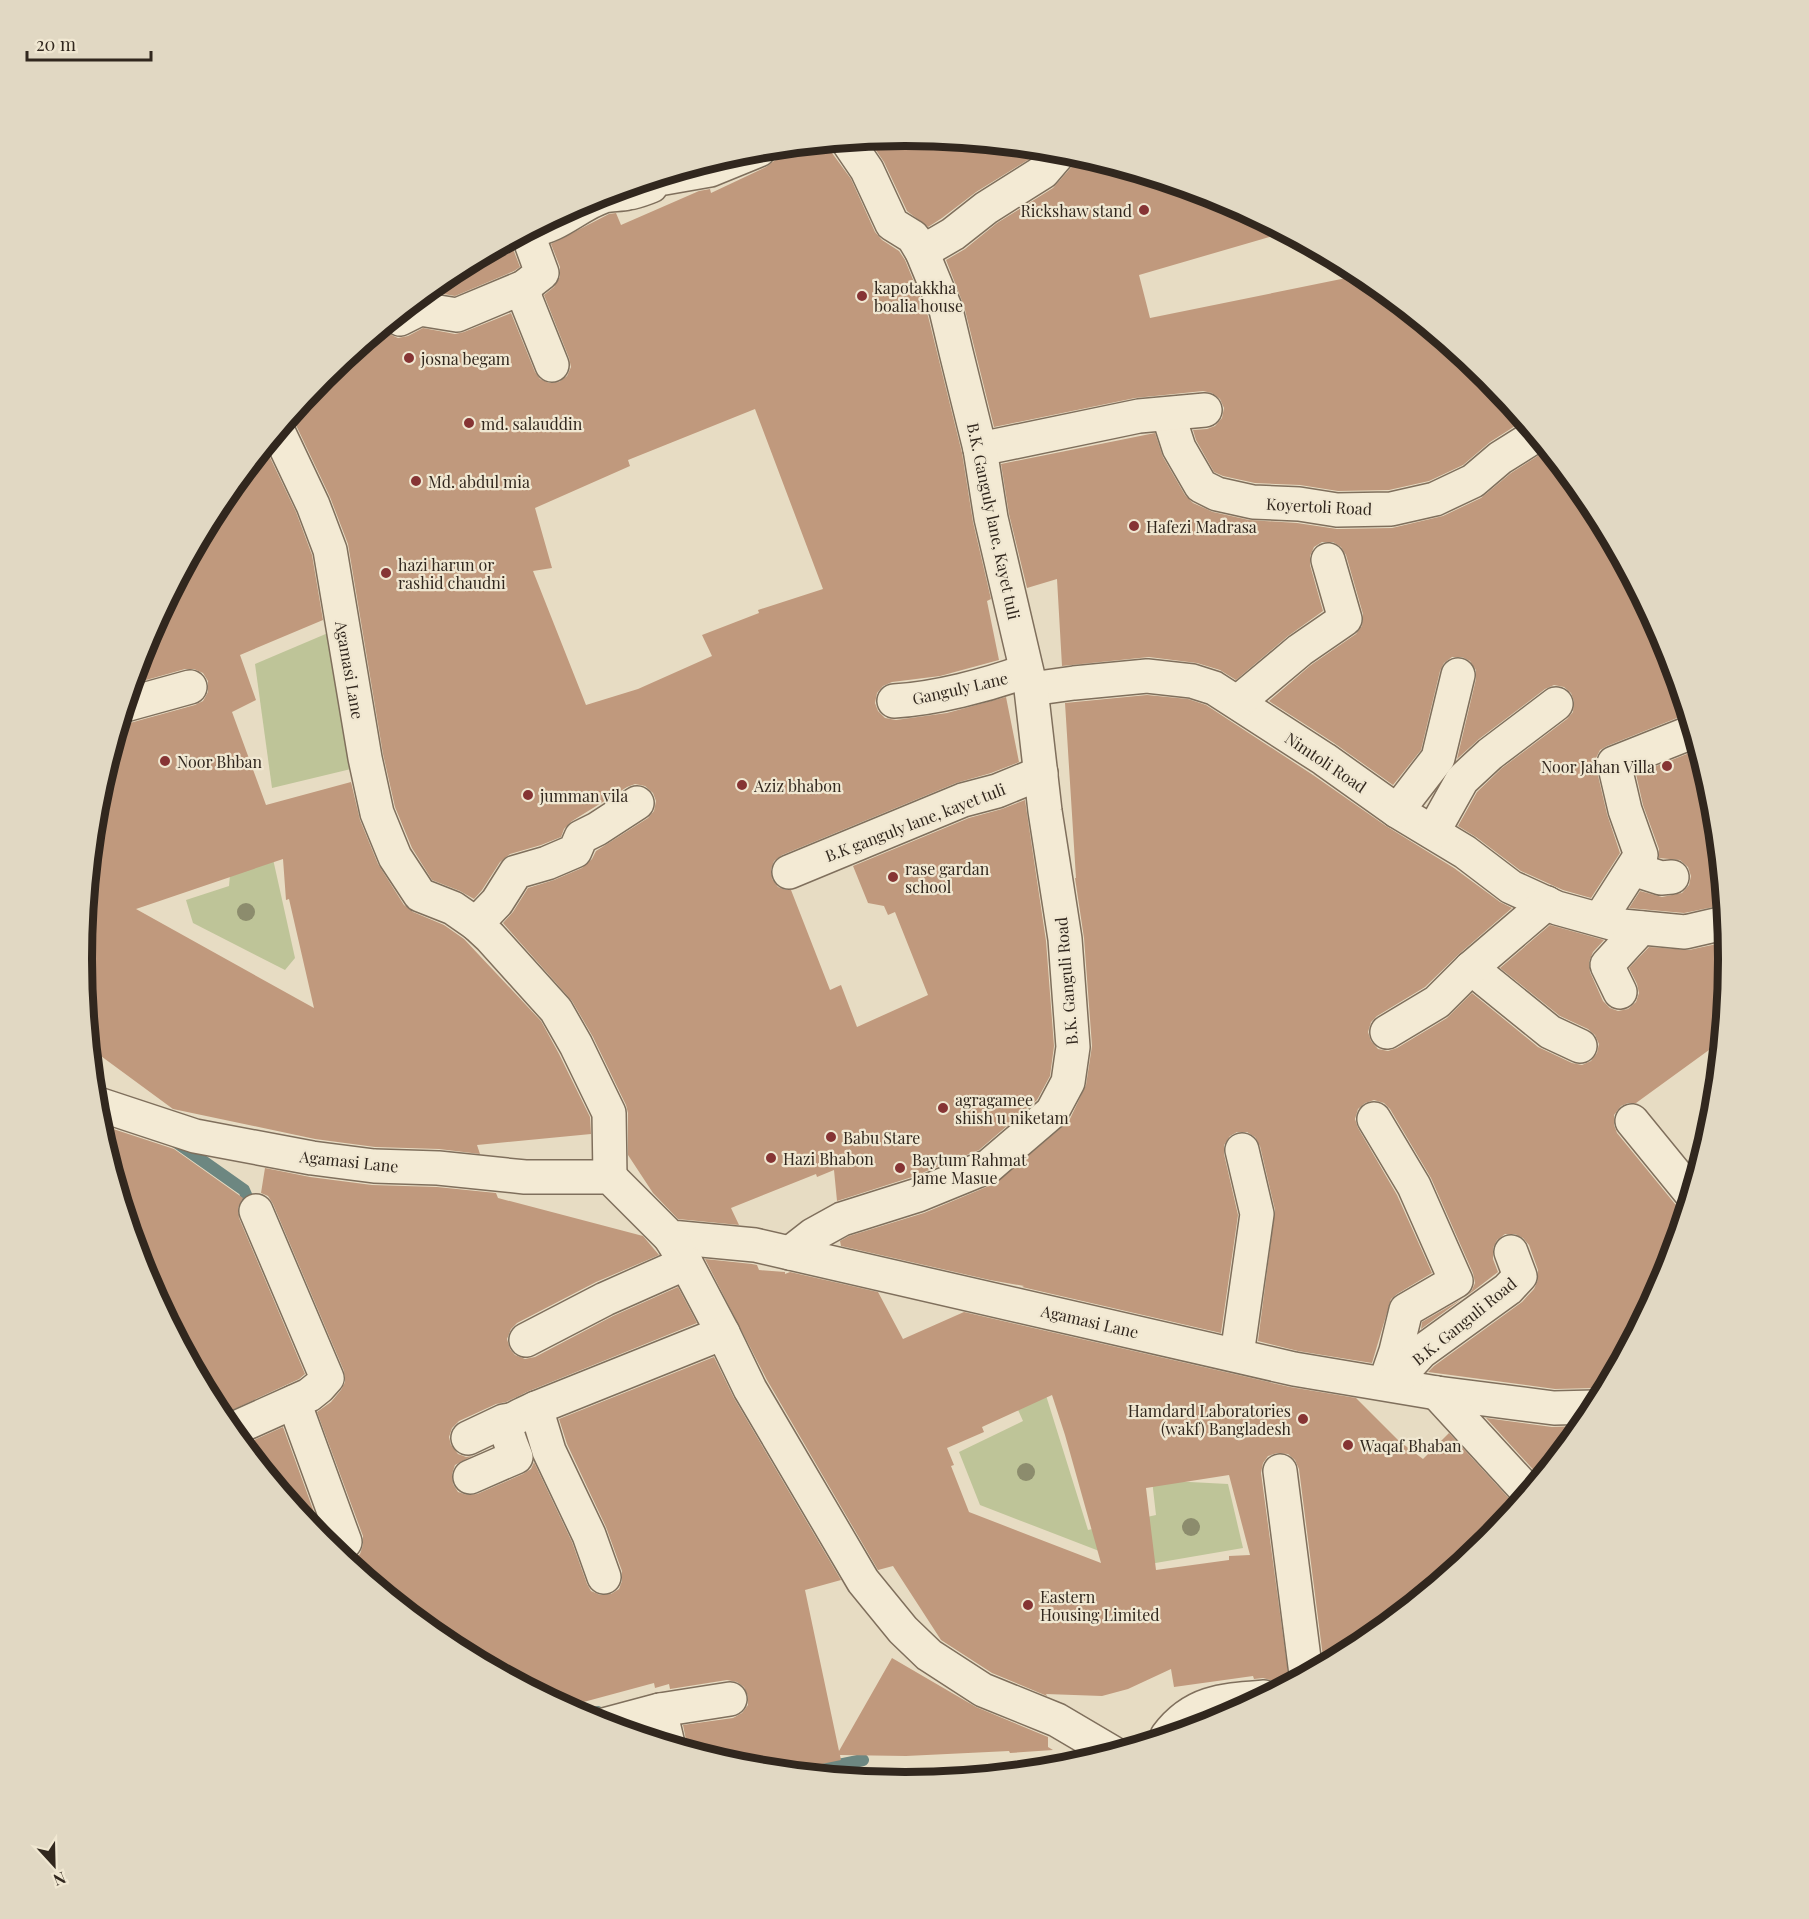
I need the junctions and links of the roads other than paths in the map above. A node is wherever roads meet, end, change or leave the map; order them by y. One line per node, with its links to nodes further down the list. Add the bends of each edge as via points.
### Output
1 (852, 148): 4 (street, via 892,224 913,237)
2 (1053, 160): 4 (street, via 1043,172 986,208)
3 (531, 237): 5 (street, via 542,273)
4 (925, 259): 12 (street, B.K. Ganguly lane, Kayet tuli, via 946,310)
5 (524, 287): 6 (street, via 457,315); 7 (street)
6 (417, 310)
7 (552, 365)
8 (1205, 410): 9 (street)
9 (1168, 414): 11 (street, Koyertoli Road, via 1179,448 1201,486 1253,502 1337,510 1391,509 1435,499 1473,481); 12 (street, via 1139,416)
10 (281, 438): 31 (street, Agamasi Lane, via 330,550 377,813 395,857 420,895 453,908)
11 (1529, 440)
12 (980, 449): 15 (street, B.K. Ganguly lane, Kayet tuli, via 991,518)
13 (1328, 560): 18 (street, via 1345,619 1300,650)
14 (1458, 675): 24 (street, via 1438,758)
15 (1029, 680): 17 (street, Ganguly Lane, via 1004,679 916,700); 18 (street, Nimtoli Road, via 1074,683 1147,676 1192,681); 22 (street, B.K. Ganguli Road)
16 (190, 687): 19 (street)
17 (894, 701)
18 (1238, 702): 24 (street, Nimtoli Road)
19 (134, 703)
20 (1556, 704): 25 (street, via 1462,780)
21 (1685, 735): 26 (street, via 1614,763 1624,810 1641,855)
22 (1041, 773): 27 (street, B.K ganguly lane, kayet tuli, via 963,800); 47 (street, B.K. Ganguli Road, via 1065,939 1073,1047 1068,1082 1052,1112 989,1166 918,1195 842,1219)
23 (638, 803): 31 (street, via 581,837 575,851 516,872 497,902)
24 (1397, 811): 25 (street, Nimtoli Road)
25 (1433, 832): 29 (street, Nimtoli Road, via 1511,887)
26 (1633, 869): 28 (street, via 1661,878); 30 (street)
27 (789, 872)
28 (1672, 877)
29 (1547, 903): 30 (street, Nimtoli Road); 34 (street)
30 (1600, 919): 33 (street, Nimtoli Road)
31 (476, 924): 42 (street, Agamasi Lane, via 556,1010 576,1045 609,1113)
32 (1717, 925): 33 (street, Nimtoli Road, via 1685,932)
33 (1641, 928): 35 (street, via 1607,964)
34 (1471, 968): 36 (street, via 1437,1002); 37 (street, via 1550,1032)
35 (1620, 992)
36 (1387, 1032)
37 (1580, 1047)
38 (105, 1106): 42 (street, Agamasi Lane, via 195,1136 312,1158 525,1177)
39 (1374, 1119): 51 (street, B.K. Ganguli Road, via 1414,1186 1456,1281 1406,1310)
40 (1632, 1121): 43 (street)
41 (1242, 1150): 50 (street, via 1257,1214)
42 (610, 1177): 45 (street)
43 (1685, 1186)
44 (256, 1211): 53 (street, via 327,1378 309,1395)
45 (678, 1250): 47 (street, Agamasi Lane, via 755,1245); 48 (street); 49 (street, via 605,1299)
46 (1510, 1252): 51 (street, B.K. Ganguli Road, via 1520,1276 1508,1289 1421,1352)
47 (790, 1253): 50 (street, Agamasi Lane)
48 (723, 1333): 55 (street); 70 (street, via 750,1389 863,1581 903,1630 929,1655 983,1689 1057,1720)
49 (526, 1340)
50 (1237, 1355): 51 (street, Agamasi Lane)
51 (1388, 1384): 52 (street, Agamasi Lane)
52 (1437, 1393): 54 (street, Agamasi Lane, via 1554,1408); 60 (street)
53 (294, 1402): 56 (street); 61 (street)
54 (1582, 1407)
55 (523, 1414): 57 (street); 59 (street, via 506,1430 516,1457); 62 (street, via 549,1451 589,1535)
56 (240, 1426)
57 (468, 1438)
58 (1280, 1471): 63 (street)
59 (470, 1477)
60 (1523, 1487)
61 (345, 1542)
62 (604, 1577)
63 (1305, 1667)
64 (730, 1699): 66 (street)
65 (1243, 1699): 68 (street, via 1216,1701 1186,1716)
66 (660, 1710): 67 (street); 69 (street)
67 (620, 1721)
68 (1178, 1725)
69 (666, 1736)
70 (1104, 1748)

